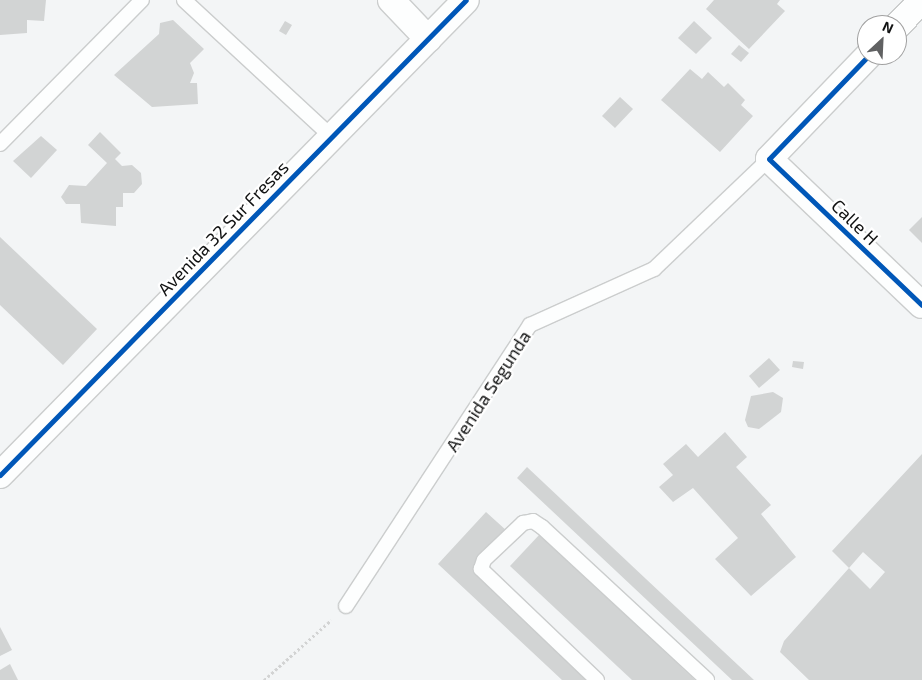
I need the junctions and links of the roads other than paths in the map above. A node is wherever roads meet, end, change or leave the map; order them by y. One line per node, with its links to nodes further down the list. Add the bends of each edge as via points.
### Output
1 (142, 0): 10 (lane)
2 (184, 0): 9 (lane)
3 (391, 0): 7 (street)
4 (466, 0): 7 (street, Avenida 32 Sur Fresas)
5 (922, 0): 6 (street)
6 (907, 16)
7 (428, 39): 9 (street, Avenida 32 Sur Fresas)
8 (859, 65): 11 (street, Avenida Segunda)
9 (332, 137): 13 (street, Avenida 32 Sur Fresas)
10 (0, 144)
11 (769, 159): 12 (street, Calle H); 14 (lane, Avenida Segunda, via 654,269 530,325)
12 (922, 304)
13 (0, 475)
14 (346, 606)
15 (597, 680): 16 (lane, via 481,569 484,560 523,523 533,521 542,527)
16 (707, 680)

